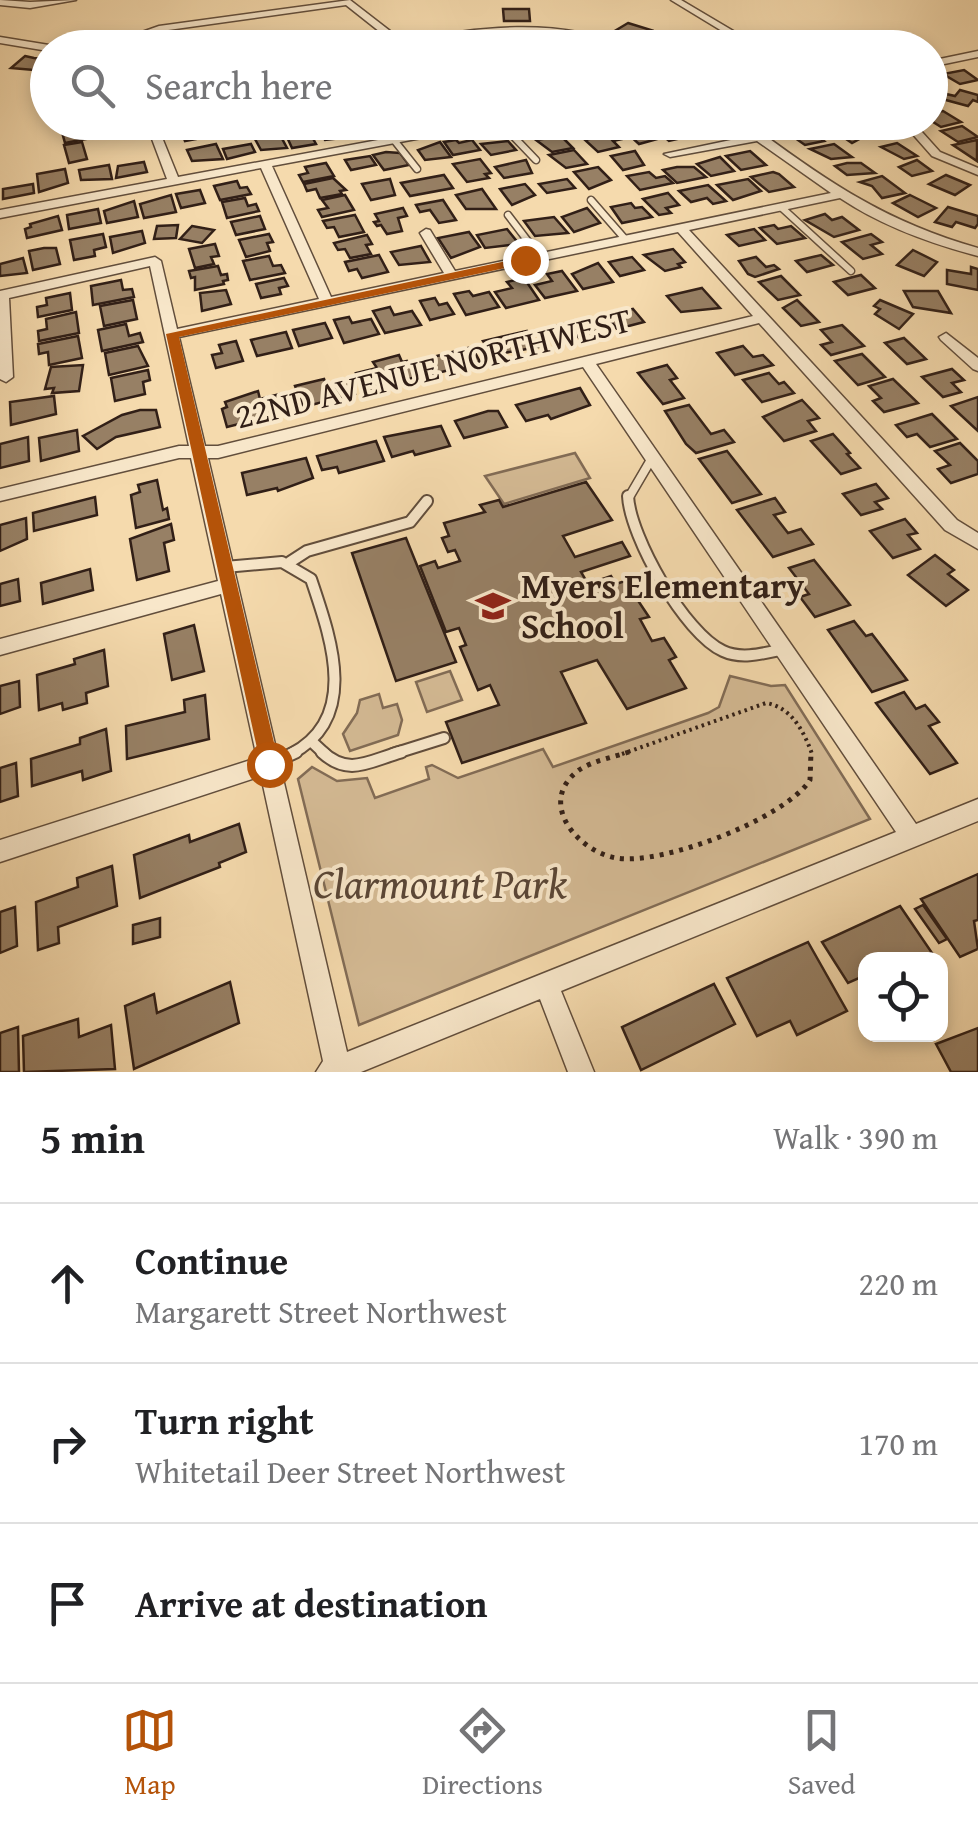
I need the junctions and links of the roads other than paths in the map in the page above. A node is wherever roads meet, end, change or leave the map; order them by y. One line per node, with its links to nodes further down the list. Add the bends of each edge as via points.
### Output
1 (72, 0): 3 (street)
2 (675, 0): 7 (street)
3 (0, 2)
4 (348, 2): 5 (street); 6 (street)
5 (155, 30)
6 (384, 30)
7 (727, 30)
8 (0, 40): 9 (street)
9 (30, 45)
10 (978, 54): 11 (street)
11 (948, 60)
12 (156, 140): 23 (street)
13 (394, 140): 20 (street); 21 (lane)
14 (517, 140): 19 (lane)
15 (744, 140): 18 (street)
16 (764, 140): 24 (street)
17 (924, 140): 22 (street, via 936,154)
18 (670, 154)
19 (536, 160)
20 (264, 164): 23 (street); 37 (street)
21 (417, 169)
22 (978, 172)
23 (173, 180): 27 (street)
24 (839, 195): 26 (street); 32 (street, via 889,224)
25 (591, 200): 31 (lane)
26 (781, 206): 29 (street); 34 (lane)
27 (0, 214)
28 (508, 215): 33 (lane)
29 (680, 227): 31 (street); 38 (street)
30 (426, 233): 35 (street)
31 (626, 239): 33 (street)
32 (978, 252)
33 (540, 258): 35 (street)
34 (852, 272)
35 (452, 276): 37 (street)
36 (1, 296): 39 (street, via 156,260); 43 (street)
37 (327, 303): 39 (street)
38 (762, 318): 41 (street, 22ND AVENUE NORTHWEST); 48 (street, via 951,525)
39 (172, 334): 44 (street)
40 (946, 337): 42 (street)
41 (587, 362): 44 (street, 22ND AVENUE NORTHWEST); 45 (street)
42 (978, 366)
43 (6, 377)
44 (199, 452): 46 (street, 22ND AVENUE NORTHWEST); 50 (street)
45 (652, 458): 52 (street); 52 (lane, via 628,494 628,511 688,618 722,652 747,656)
46 (0, 495)
47 (428, 501): 49 (lane, via 410,522 307,551)
48 (978, 542)
49 (290, 562): 50 (lane); 54 (lane, via 311,579 336,670 336,700)
50 (227, 576): 51 (street); 55 (street)
51 (0, 647)
52 (784, 649): 57 (street)
53 (444, 738): 54 (lane, via 348,768)
54 (311, 741): 55 (lane)
55 (269, 764): 58 (street); 60 (street)
56 (978, 810): 57 (street)
57 (912, 837): 59 (street)
58 (0, 851)
59 (546, 984): 60 (street); 61 (street)
60 (333, 1070)
61 (582, 1072)

